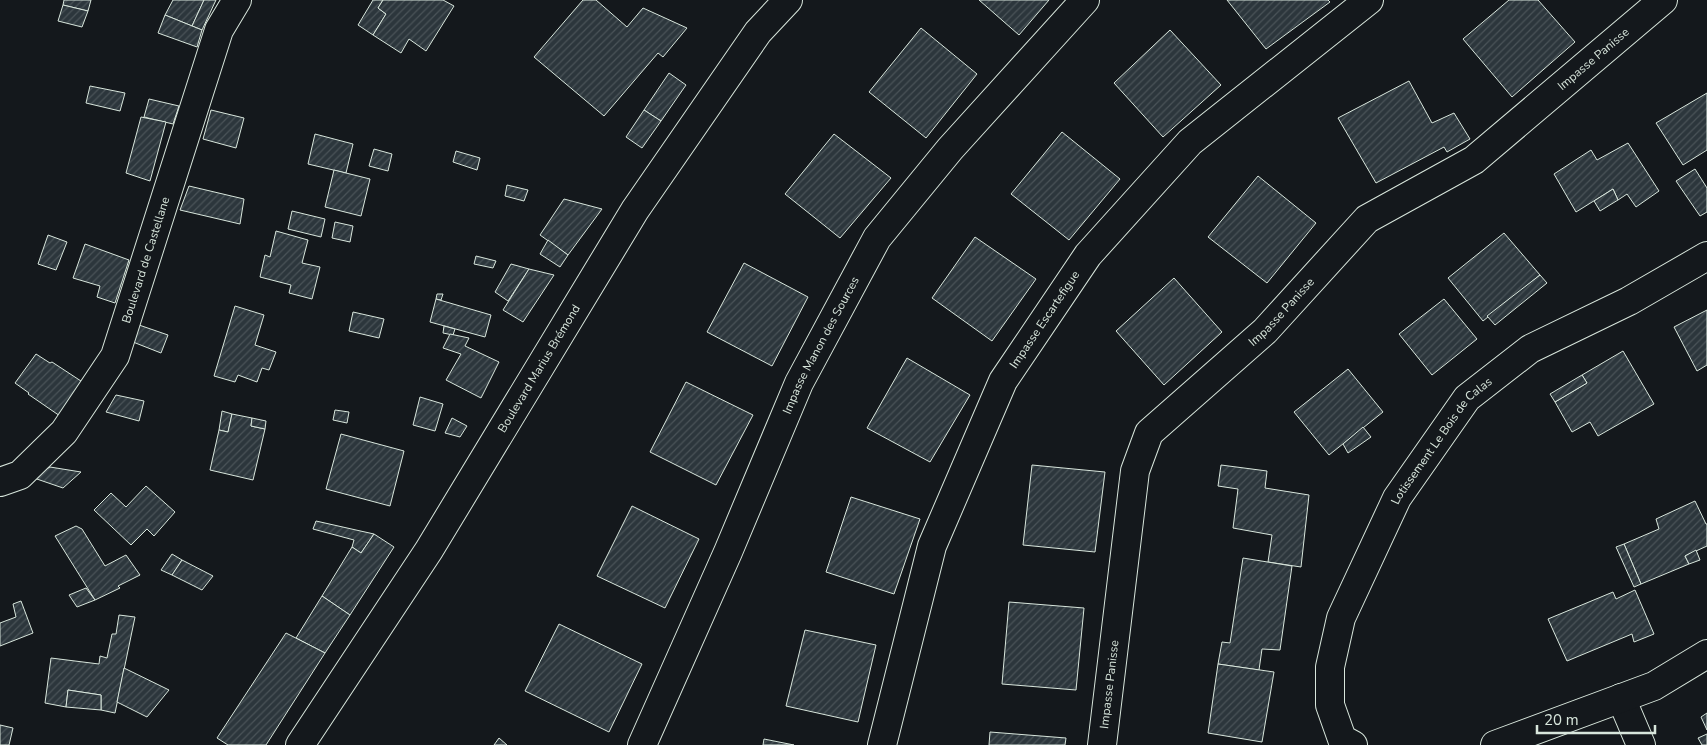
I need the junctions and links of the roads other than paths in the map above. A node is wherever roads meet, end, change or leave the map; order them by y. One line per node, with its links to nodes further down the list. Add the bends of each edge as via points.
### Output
1 (237, 0): 7 (street, Boulevard de Castellane, via 219,30 115,356 64,432 20,475)
2 (788, 0): 11 (street, Boulevard Marius Brémond, via 758,32 635,210 429,550)
3 (1085, 0): 12 (street, Impasse Manon des Sources, via 950,149 877,238 798,383 728,552)
4 (1369, 0): 13 (street, Impasse Escartefigue, via 1190,142 1088,255 1003,381 932,546)
5 (1663, 0): 14 (street, Impasse Panisse, via 1474,160 1368,218 1265,332 1148,434 1136,471)
6 (1707, 256): 10 (street, Lotissement Le Bois de Calas, via 1629,301 1530,348 1467,398 1397,498 1341,618 1330,667 1330,705)
7 (0, 482)
8 (1707, 654): 9 (street, via 1654,686)
9 (1621, 698): 15 (street); 16 (street)
10 (1344, 743)
11 (300, 745)
12 (642, 745)
13 (882, 745)
14 (1102, 745)
15 (1495, 745)
16 (1641, 745)

